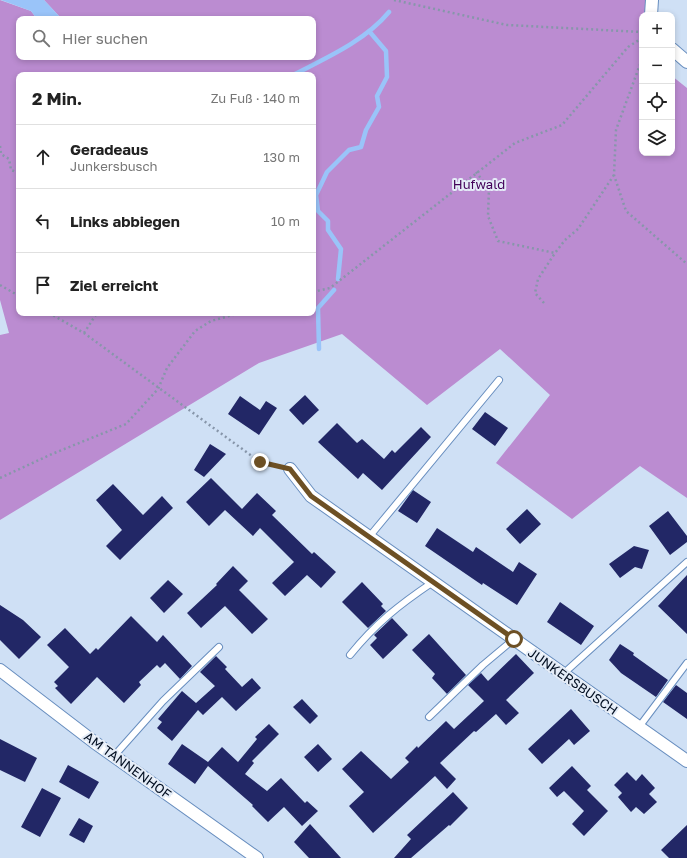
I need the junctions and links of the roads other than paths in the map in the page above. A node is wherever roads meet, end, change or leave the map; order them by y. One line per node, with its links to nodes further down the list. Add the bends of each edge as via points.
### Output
1 (652, 0): 2 (street)
2 (650, 12)
3 (675, 52): 4 (street)
4 (687, 62)
5 (499, 380): 7 (lane)
6 (290, 469): 7 (street, JUNKERSBUSCH, via 311,496)
7 (369, 537): 9 (street, JUNKERSBUSCH)
8 (687, 562): 15 (lane)
9 (433, 582): 10 (street, JUNKERSBUSCH); 12 (lane, via 401,604 370,631)
10 (514, 639): 15 (street, JUNKERSBUSCH); 16 (lane, via 483,665)
11 (219, 647): 18 (lane, via 163,700)
12 (350, 655)
13 (687, 663): 17 (lane)
14 (0, 670): 18 (street, AM TANNENHOF)
15 (563, 674): 17 (street, JUNKERSBUSCH)
16 (429, 718)
17 (639, 727): 19 (street, JUNKERSBUSCH)
18 (114, 756): 20 (street, AM TANNENHOF)
19 (687, 761)
20 (257, 858)

